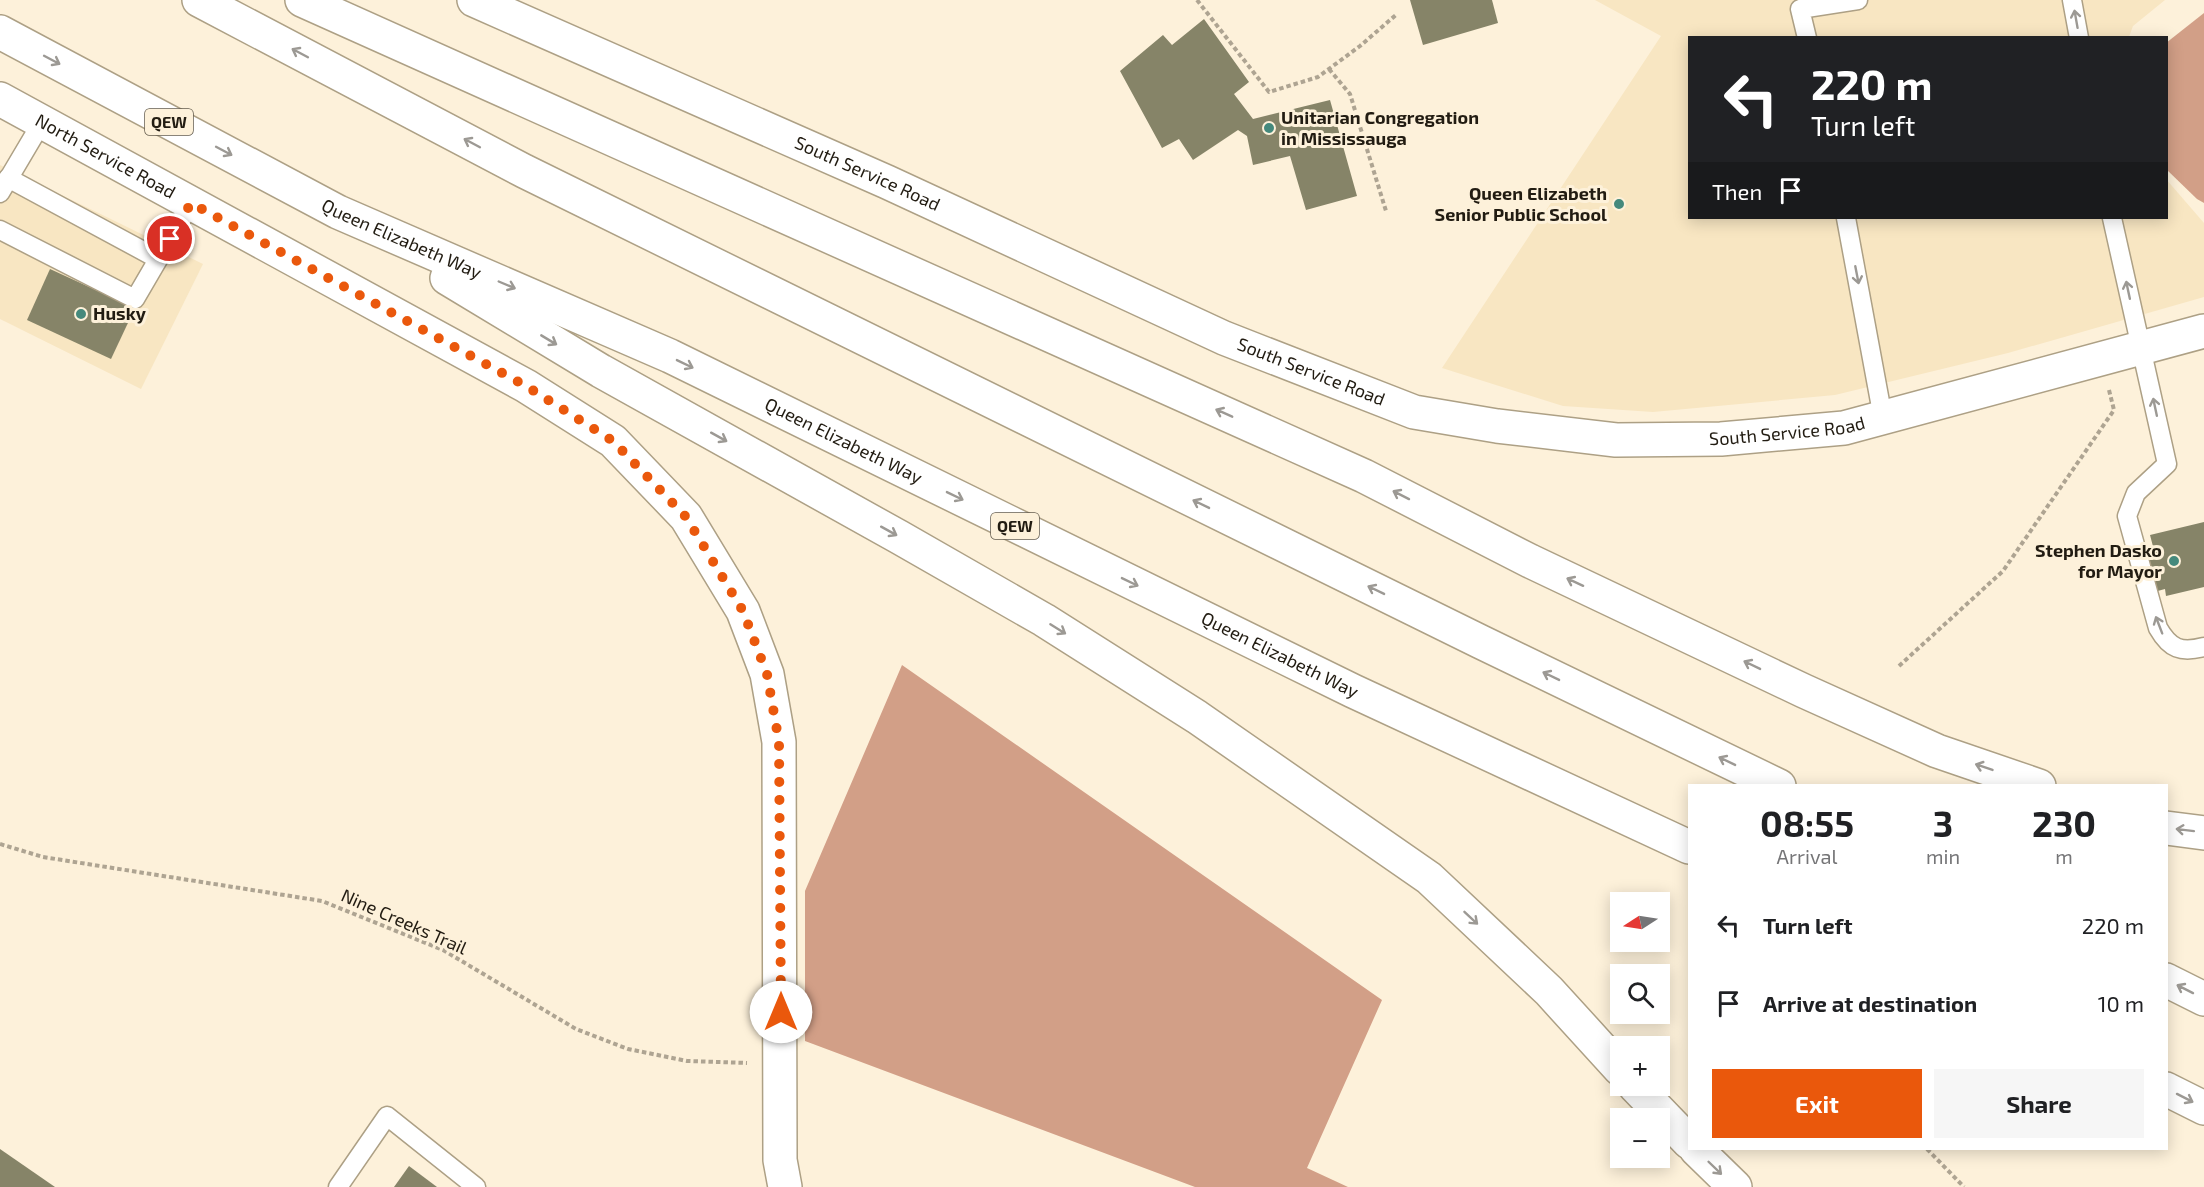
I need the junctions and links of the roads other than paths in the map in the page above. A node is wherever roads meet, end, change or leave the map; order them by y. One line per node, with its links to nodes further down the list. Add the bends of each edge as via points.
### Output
1 (199, 0): 22 (main road, one-way to 1, via 524,171)
2 (302, 0): 23 (main road, one-way to 2, via 1937,751 1530,561 1364,476)
3 (474, 0): 20 (main road, South Service Road, via 887,182 1224,338 1414,412 1616,440 1721,439 1844,428)
4 (1858, 0): 7 (lane, via 1800,9)
5 (2072, 0): 8 (lane, one-way to 5)
6 (0, 32): 13 (main road, Queen Elizabeth Way / QEW, one-way to 13)
7 (1807, 36)
8 (2079, 36)
9 (0, 99): 10 (main road, North Service Road)
10 (42, 122): 11 (lane); 12 (main road, North Service Road)
11 (4, 185): 17 (lane)
12 (191, 203): 17 (lane); 37 (main road, North Service Road, via 526,386 613,441 686,517 743,611 767,674 779,742 780,1160)
13 (338, 212): 26 (main road, Queen Elizabeth Way / QEW, one-way to 26, via 670,356 1353,692); 29 (main road, one-way to 29, via 601,371 1044,620 1197,717 1429,878 1549,991)
14 (1846, 219): 20 (lane, one-way to 20)
15 (2112, 219): 19 (lane, one-way to 15)
16 (0, 230): 17 (lane, via 135,299)
17 (158, 259)
18 (2204, 332): 19 (main road, South Service Road)
19 (2142, 347): 20 (main road, South Service Road); 21 (lane, one-way to 19, via 2178,649 2158,628 2127,516 2136,493 2167,464)
20 (1883, 418)
21 (2204, 647)
22 (1775, 784)
23 (2033, 784)
24 (2168, 828): 25 (main road, one-way to 24)
25 (2204, 833)
26 (1688, 847)
27 (2168, 981): 28 (main road, one-way to 27)
28 (2204, 999)
29 (1610, 1058)
30 (2168, 1090): 32 (main road, one-way to 32)
31 (1645, 1096): 33 (main road)
32 (2204, 1108)
33 (1688, 1141)
34 (1697, 1150): 38 (main road, one-way to 38)
35 (338, 1187): 36 (lane, via 387,1116)
36 (476, 1187)
37 (785, 1187)
38 (1735, 1187)

